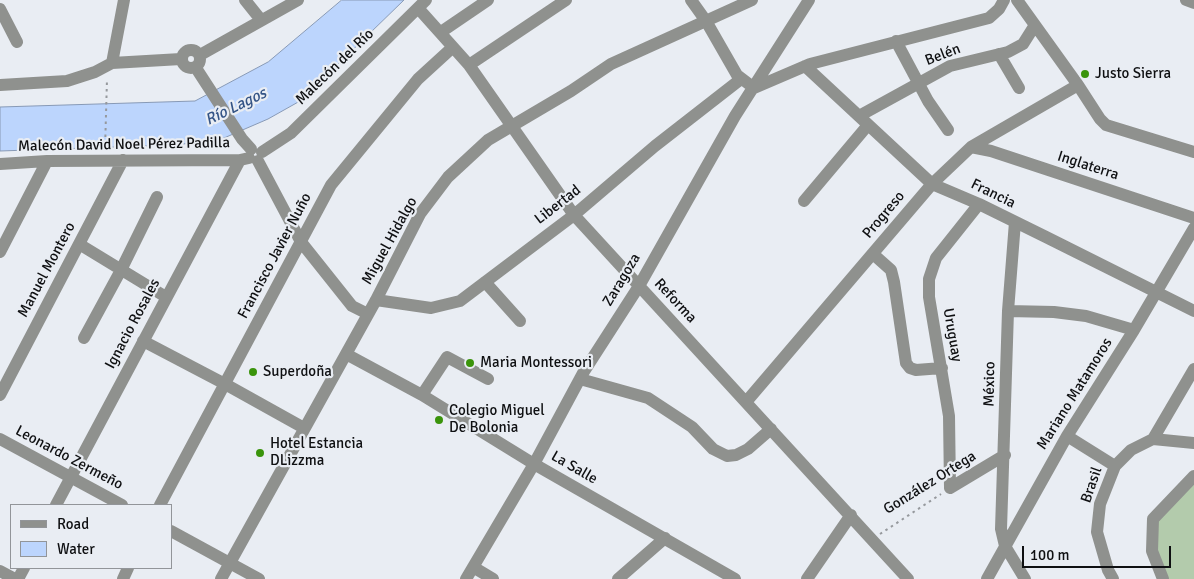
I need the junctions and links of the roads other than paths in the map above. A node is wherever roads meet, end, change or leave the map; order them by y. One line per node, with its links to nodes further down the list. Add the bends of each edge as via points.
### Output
1 (124, 0): 24 (street)
2 (245, 0): 15 (street)
3 (298, 0): 15 (street)
4 (488, 0): 18 (street)
5 (566, 0): 25 (street)
6 (691, 0): 16 (street)
7 (752, 0): 16 (street, Miguel Hidalgo)
8 (809, 0): 31 (street, Zaragoza)
9 (1004, 0): 19 (street, via 989,18)
10 (1017, 0): 17 (street)
11 (1186, 0): 13 (street)
12 (422, 4): 18 (street, Reforma); 38 (street, Malecón del Río, via 291,132)
13 (1194, 4)
14 (0, 9): 20 (street)
15 (261, 20): 23 (street)
16 (706, 21): 27 (street); 34 (street, Miguel Hidalgo, via 611,64)
17 (1035, 25): 22 (street, Belén, via 1022,44); 29 (street)
18 (441, 32): 21 (street, Reforma)
19 (896, 41): 26 (street); 28 (street)
20 (17, 42)
21 (453, 47): 25 (street, Reforma); 50 (street, Francisco Javier Nuño, via 418,79 331,185)
22 (999, 54): 28 (street, Belén, via 950,66); 32 (street)
23 (198, 61): 24 (street, via 186,68 181,59); 38 (street, via 204,81)
24 (112, 63): 30 (street, via 66,81)
25 (469, 65): 34 (street, Reforma)
26 (805, 66): 31 (street); 33 (street, Francia)
27 (741, 79): 31 (street); 46 (street, Libertad)
28 (918, 82): 33 (street, Belén); 35 (street)
29 (1078, 84): 36 (street, Progreso); 37 (street, via 1106,125)
30 (0, 85)
31 (754, 88): 56 (street, Zaragoza)
32 (1019, 88)
33 (863, 121): 42 (street, Francia); 44 (street, Belén)
34 (511, 126): 46 (street, Reforma); 59 (street, Miguel Hidalgo, via 488,140 448,177 420,214)
35 (948, 130)
36 (971, 146): 42 (street, Progreso); 47 (street, Inglaterra)
37 (1194, 152)
38 (252, 156): 39 (street, Malecón David Noel Pérez Padilla); 50 (street); 58 (street, Ignacio Rosales)
39 (123, 160): 40 (street, Malecón David Noel Pérez Padilla); 51 (street, Manuel Montero)
40 (47, 161): 41 (street, Malecón David Noel Pérez Padilla); 52 (street)
41 (0, 164)
42 (932, 184): 45 (street, Francia); 53 (street, Progreso)
43 (157, 197): 54 (street)
44 (804, 201)
45 (978, 204): 48 (street, Francia); 68 (street, Uruguay, via 936,258 930,279 929,298)
46 (574, 215): 55 (street, Libertad); 56 (street, Reforma)
47 (1194, 218)
48 (1015, 222): 57 (street, Francia); 60 (street, México)
49 (1194, 228): 57 (street, Mariano Matamoros)
50 (301, 242): 62 (street, via 352,306); 72 (street, Francisco Javier Nuño)
51 (79, 244): 54 (street); 73 (street, Manuel Montero)
52 (0, 252)
53 (873, 254): 68 (street, via 891,270 906,363 916,370); 75 (street, Progreso)
54 (122, 270): 58 (street); 65 (street)
55 (485, 282): 59 (street, Libertad, via 460,300 431,308); 63 (street)
56 (639, 286): 71 (street, Zaragoza); 75 (street, Reforma)
57 (1156, 292): 61 (street, Francia); 64 (street, Mariano Matamoros)
58 (166, 297): 66 (street, Ignacio Rosales)
59 (376, 300): 62 (street, Miguel Hidalgo)
60 (1008, 310): 64 (street, via 1086,316); 82 (street, México)
61 (1194, 312)
62 (368, 314): 67 (street, Miguel Hidalgo)
63 (520, 321)
64 (1134, 330): 78 (street, Mariano Matamoros)
65 (84, 338)
66 (143, 341): 72 (street); 86 (street, Ignacio Rosales)
67 (346, 354): 74 (street, La Salle); 76 (street, Miguel Hidalgo)
68 (942, 368): 87 (street, Uruguay, via 949,416)
69 (1194, 369): 80 (street)
70 (488, 379): 74 (street, via 447,357)
71 (580, 379): 77 (street, via 648,398 692,427 713,449 727,456 742,452); 83 (street, Zaragoza)
72 (225, 384): 76 (street); 90 (street, Francisco Javier Nuño)
73 (0, 395)
74 (422, 396): 83 (street, La Salle)
75 (746, 402): 77 (street, Reforma)
76 (304, 428): 95 (street, Miguel Hidalgo)
77 (771, 429): 91 (street, Reforma)
78 (1066, 436): 84 (street); 94 (street, Mariano Matamoros)
79 (0, 439): 86 (street, Leonardo Zermeño)
80 (1153, 439): 81 (street); 84 (street, Brasil, via 1131,450)
81 (1194, 443)
82 (1005, 455): 87 (street, González Ortega); 94 (street, México, via 1001,529)
83 (534, 464): 93 (street, La Salle); 96 (street, Zaragoza)
84 (1116, 466): 109 (street, Brasil, via 1100,504 1098,532)
85 (1194, 476): 110 (street, via 1153,519 1152,551)
86 (70, 478): 88 (street, Ignacio Rosales); 89 (street, Leonardo Zermeño)
87 (950, 488)
88 (57, 504)
89 (120, 504)
90 (161, 504)
91 (850, 515): 105 (street); 106 (street, Reforma)
92 (172, 532): 95 (street)
93 (665, 538): 103 (street); 104 (street, La Salle)
94 (1005, 546): 107 (street, Mariano Matamoros); 108 (street)
95 (230, 562): 99 (street, Miguel Hidalgo); 100 (street)
96 (473, 567): 101 (street, Zaragoza); 102 (street)
97 (0, 571): 98 (street)
98 (17, 579)
99 (221, 579)
100 (259, 579)
101 (466, 579)
102 (493, 579)
103 (618, 579)
104 (735, 579)
105 (806, 579)
106 (908, 579)
107 (987, 579)
108 (1025, 579)
109 (1113, 579)
110 (1163, 579)

